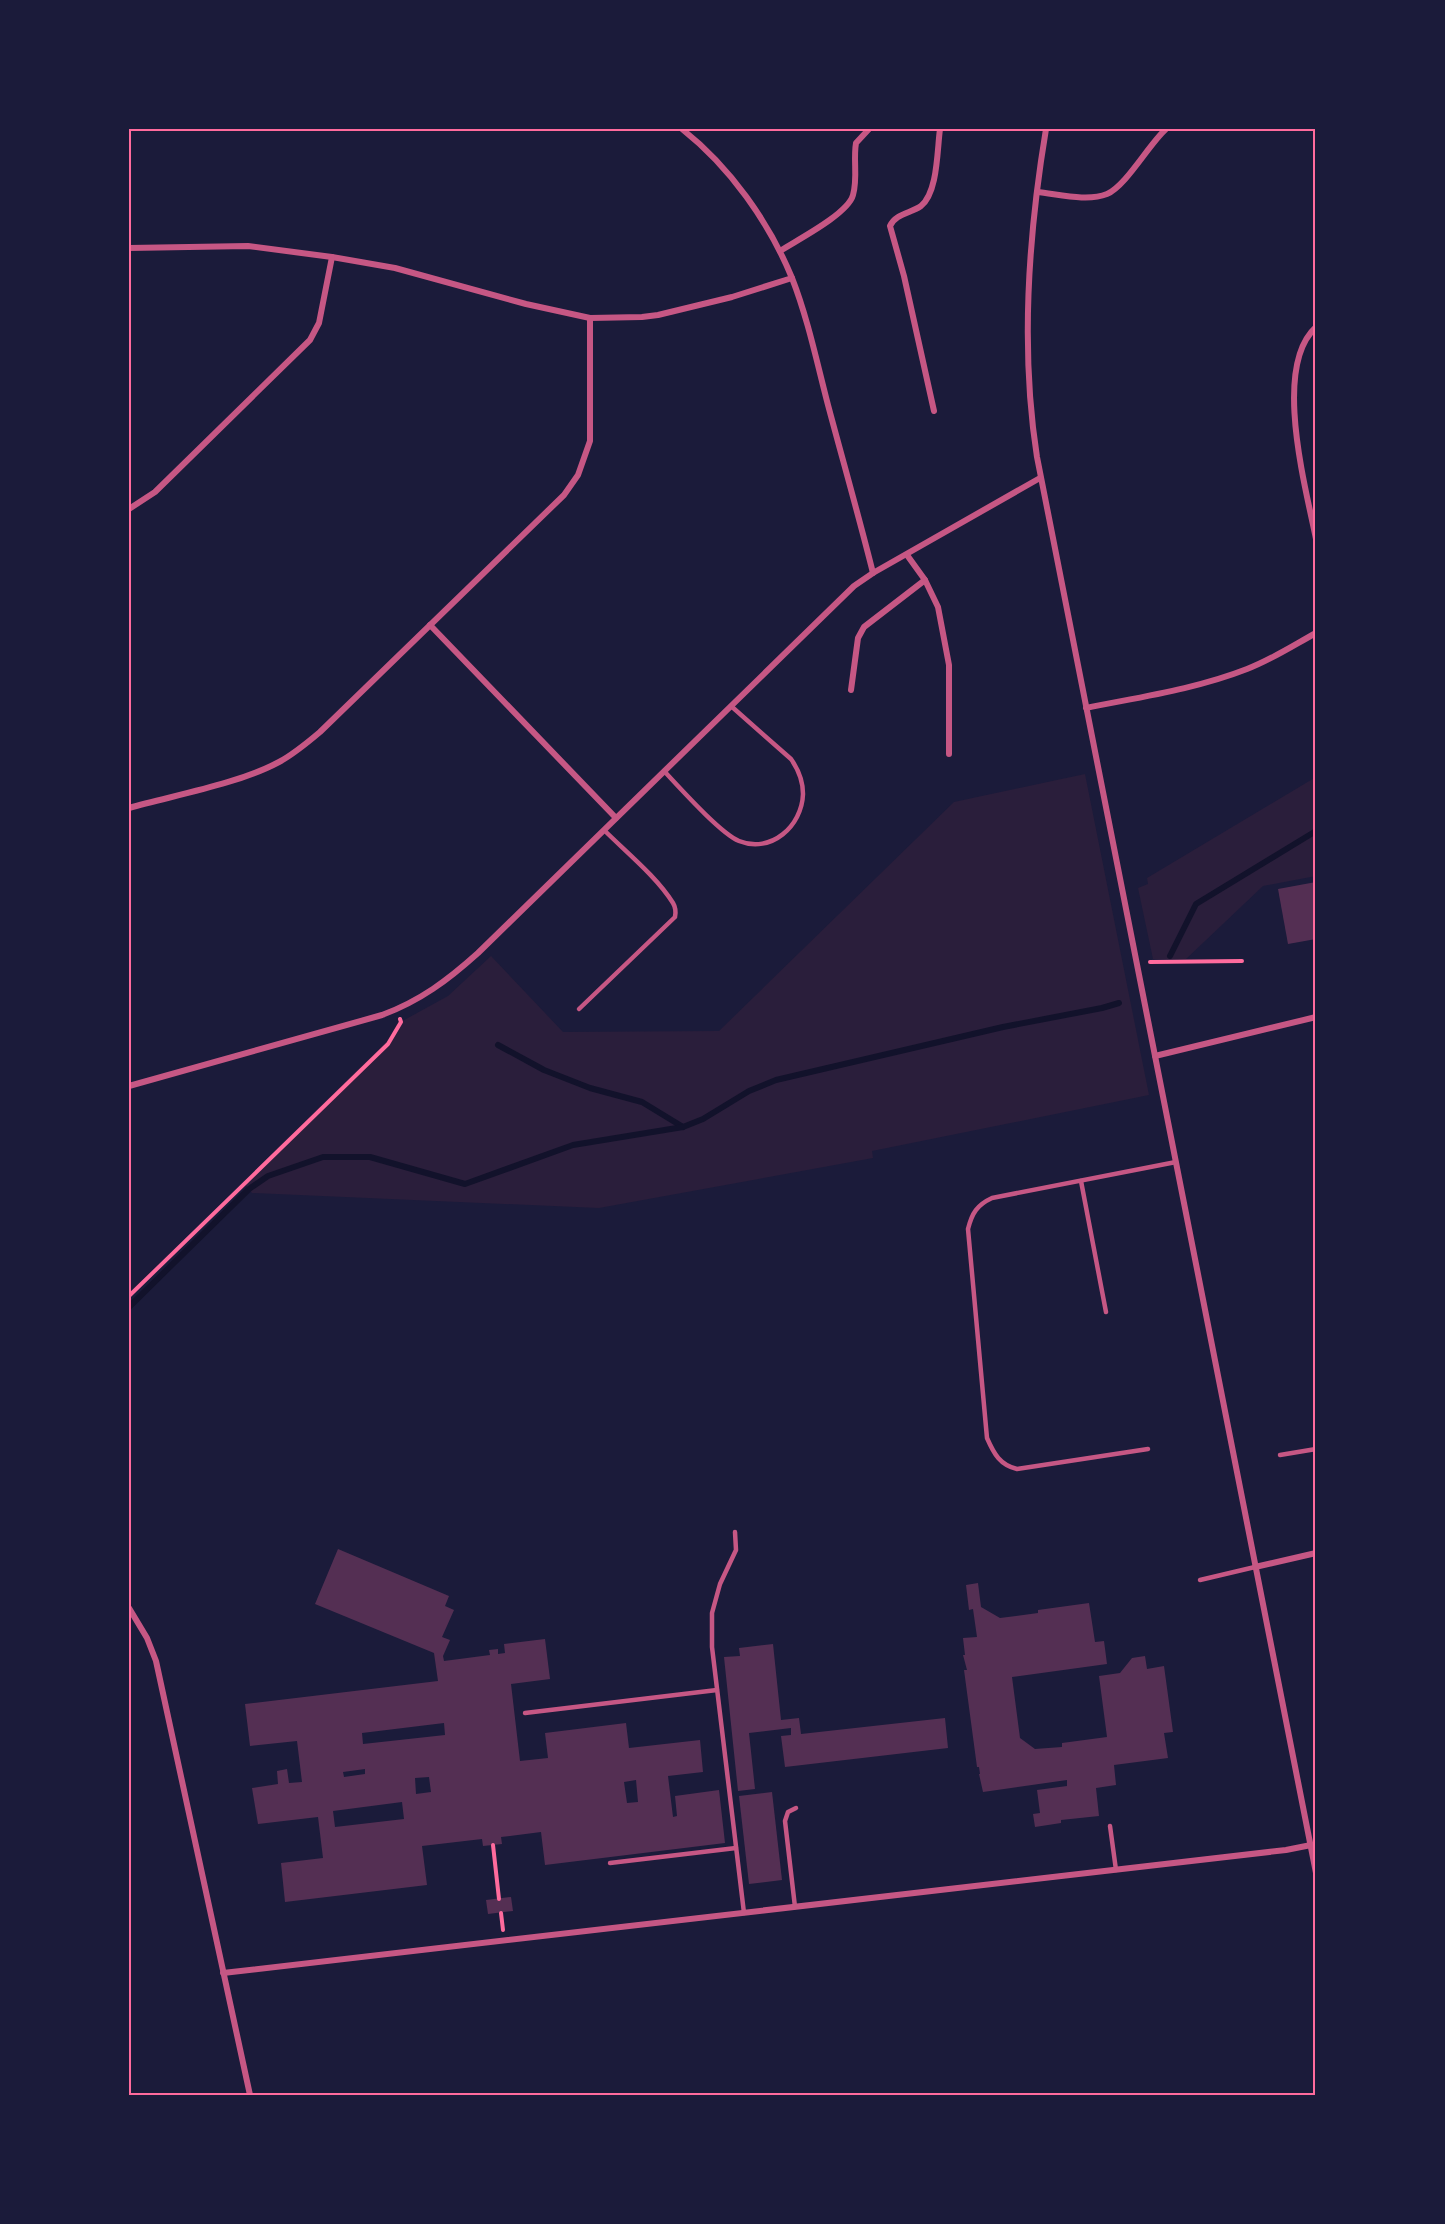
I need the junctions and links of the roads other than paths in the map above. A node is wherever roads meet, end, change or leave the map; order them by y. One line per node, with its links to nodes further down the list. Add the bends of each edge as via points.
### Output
1 (682, 129): 8 (street, via 738,186)
2 (869, 129): 8 (street, via 856,143 856,183 851,201)
3 (940, 129): 13 (street, via 933,188 928,198 894,219 890,226)
4 (1046, 129): 6 (street)
5 (1166, 129): 6 (street, via 1107,194 1086,197)
6 (1037, 192): 14 (street, via 1027,354)
7 (129, 248): 9 (street, via 248,246)
8 (780, 251): 10 (street)
9 (332, 257): 11 (street, via 395,268); 15 (street, via 319,323 310,340 155,492)
10 (792, 278): 11 (street, via 658,315); 18 (street)
11 (590, 318): 20 (street, via 590,441 578,475 564,495)
12 (1316, 327): 16 (street, via 1303,345 1293,407)
13 (934, 411)
14 (1040, 478): 17 (street); 24 (street)
15 (129, 509)
16 (1316, 539)
17 (907, 555): 18 (street); 19 (street)
18 (873, 573): 23 (street, via 854,586)
19 (925, 580): 22 (street, via 864,627 858,638); 25 (street, via 938,607 949,665)
20 (430, 625): 27 (street, via 300,749 245,776); 28 (street)
21 (1316, 633): 24 (street, via 1229,675)
22 (851, 690)
23 (731, 706): 26 (street); 26 (lane, via 791,759 800,775 803,794 799,812 784,834 767,842 741,842 726,833)
24 (1086, 708): 32 (street)
25 (949, 754)
26 (664, 771): 28 (street)
27 (129, 808)
28 (616, 818): 29 (street)
29 (604, 830): 30 (lane, via 659,886 676,911 675,917); 33 (street, via 436,989 397,1010)
30 (579, 1009)
31 (1316, 1017): 32 (street)
32 (1155, 1056): 34 (street)
33 (129, 1086)
34 (1176, 1162): 35 (lane); 42 (street)
35 (1081, 1181): 36 (lane); 37 (lane, via 992,1198 981,1203 971,1218 968,1229 987,1438 999,1460 1017,1468)
36 (1106, 1312)
37 (1148, 1449)
38 (1316, 1449): 39 (lane)
39 (1280, 1455)
40 (735, 1532): 45 (lane, via 736,1550 712,1613)
41 (1316, 1553): 42 (street)
42 (1255, 1567): 43 (lane); 49 (street)
43 (1200, 1580)
44 (129, 1608): 56 (street, via 156,1661)
45 (717, 1690): 46 (lane); 50 (lane)
46 (525, 1713)
47 (796, 1808): 54 (lane, via 788,1812 785,1821)
48 (1110, 1826): 52 (lane)
49 (1311, 1845): 52 (street); 53 (street)
50 (736, 1848): 51 (lane); 55 (lane)
51 (610, 1863)
52 (1116, 1870): 54 (street)
53 (1316, 1873)
54 (795, 1907): 55 (street)
55 (744, 1913): 56 (street)
56 (223, 1973): 57 (street)
57 (250, 2095)

